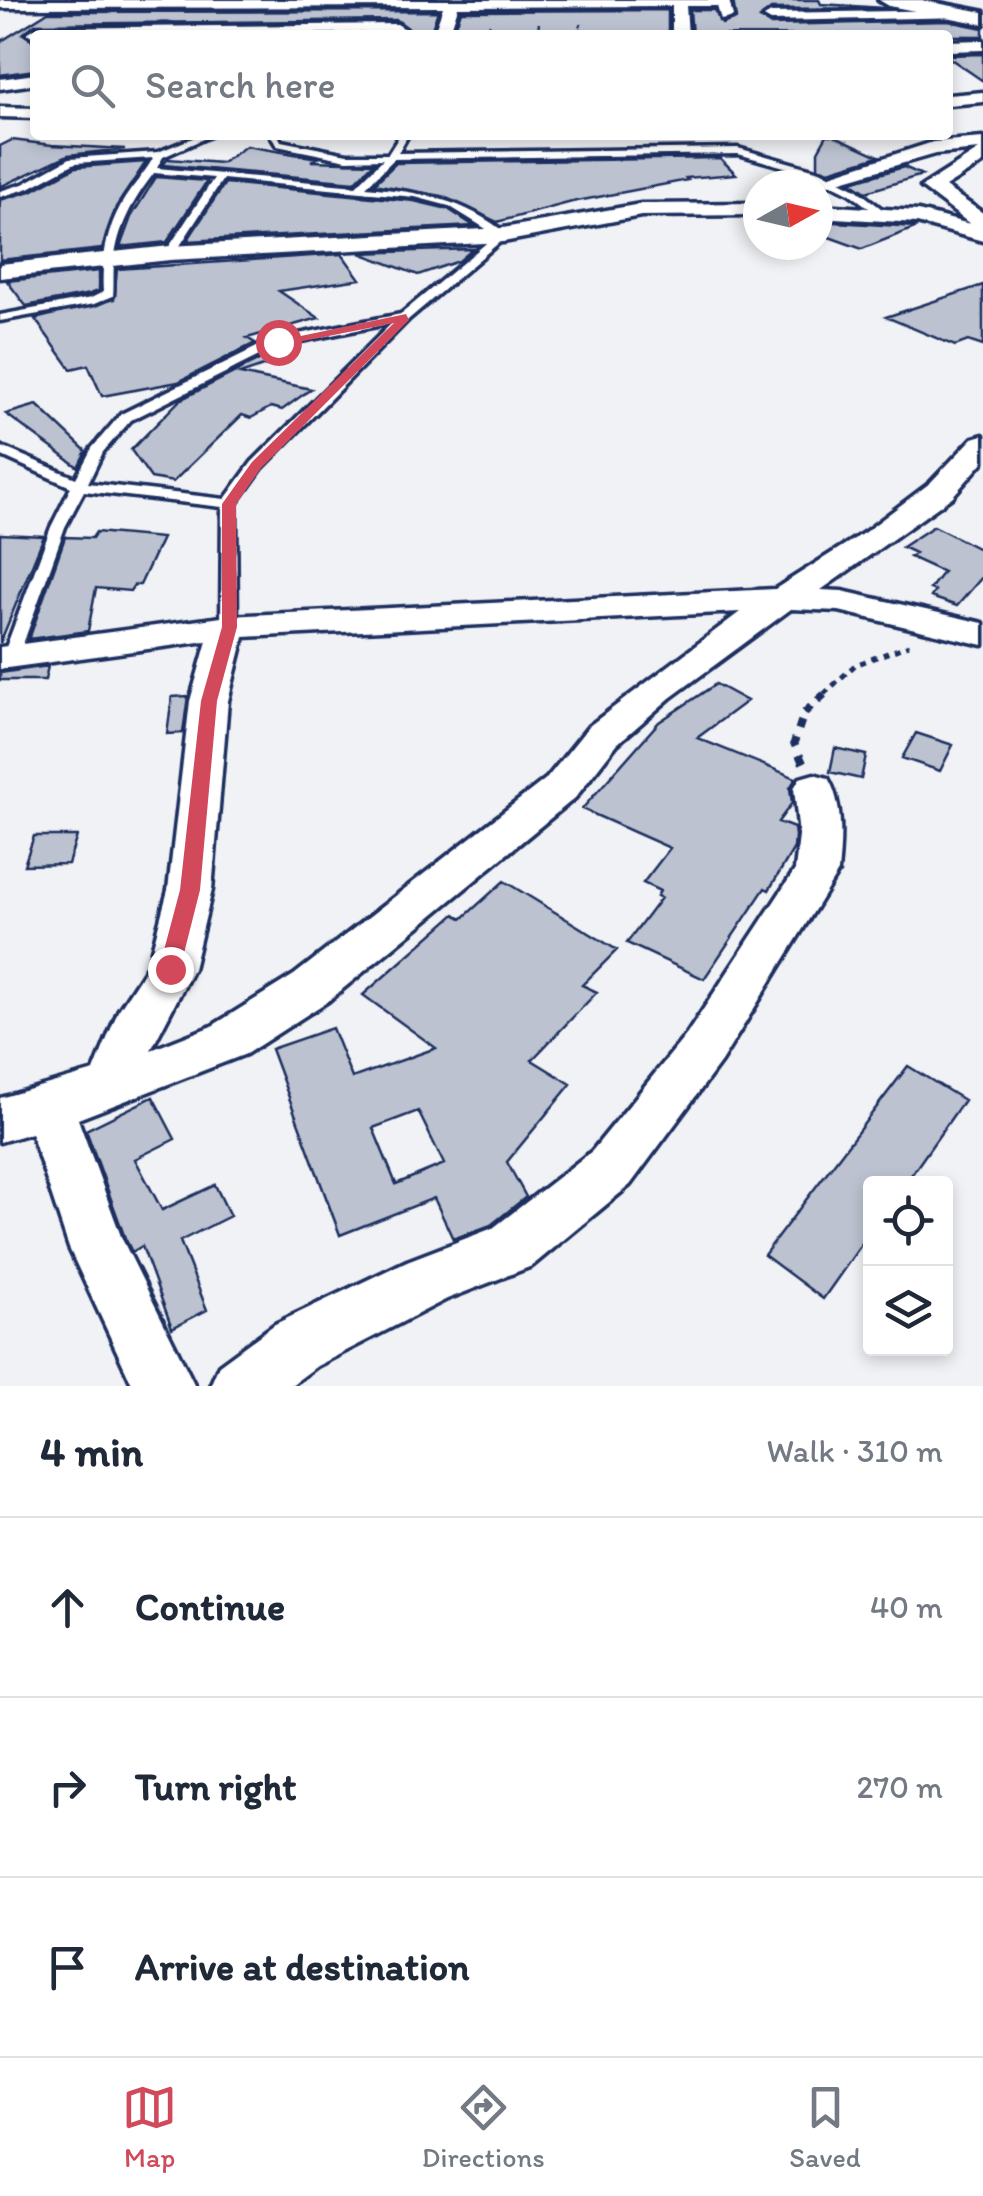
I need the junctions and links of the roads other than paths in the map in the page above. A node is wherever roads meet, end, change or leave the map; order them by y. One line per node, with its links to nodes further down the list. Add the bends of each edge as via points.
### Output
1 (242, 0): 2 (street); 3 (street)
2 (197, 1): 11 (street); 24 (street, via 188,22 208,23)
3 (285, 1): 4 (street); 19 (street)
4 (371, 1): 5 (street)
5 (452, 1): 6 (street); 26 (street)
6 (500, 1): 13 (street)
7 (631, 1): 8 (street); 13 (street)
8 (679, 1): 17 (street, via 722,2); 27 (street)
9 (59, 2): 11 (street); 12 (street); 22 (street)
10 (898, 2): 15 (street); 16 (main road)
11 (105, 4): 21 (street)
12 (6, 6)
13 (585, 9)
14 (809, 10): 15 (street); 18 (street); 28 (street)
15 (852, 11): 16 (street); 29 (street)
16 (974, 16)
17 (726, 17)
18 (771, 17)
19 (269, 28): 20 (street); 25 (street)
20 (397, 28)
21 (92, 29): 23 (street); 24 (street)
22 (41, 30)
23 (86, 30)
24 (204, 30)
25 (248, 30)
26 (443, 30)
27 (680, 30)
28 (826, 30)
29 (867, 30)
30 (983, 45): 31 (street)
31 (953, 46)
32 (30, 80): 35 (street)
33 (953, 82): 34 (street)
34 (983, 82)
35 (0, 84)
36 (983, 98): 37 (street)
37 (953, 100)
38 (0, 112): 39 (street)
39 (30, 114)
40 (196, 140): 44 (lane)
41 (276, 140): 46 (lane, via 348,156)
42 (401, 140): 46 (lane)
43 (983, 144): 51 (street, via 933,148)
44 (159, 155): 47 (lane); 53 (lane, via 72,160)
45 (983, 155): 59 (street, via 931,186)
46 (391, 157): 48 (lane, via 738,151); 54 (lane)
47 (153, 170): 50 (lane); 63 (lane, via 121,213)
48 (805, 170)
49 (0, 176): 53 (lane)
50 (220, 177): 54 (lane); 62 (lane)
51 (833, 178)
52 (833, 181): 58 (lane, via 862,193)
53 (26, 186): 55 (lane)
54 (359, 188): 61 (lane, via 436,198)
55 (0, 194)
56 (743, 209): 61 (street, via 642,210)
57 (833, 212): 58 (street)
58 (885, 215): 60 (street)
59 (983, 223)
60 (983, 234)
61 (503, 235): 62 (street); 65 (lane)
62 (170, 253): 63 (street)
63 (109, 258): 64 (street); 66 (lane, via 104,298)
64 (0, 271)
65 (406, 317): 69 (lane, via 278,342 188,384 126,417 97,450); 70 (lane, via 256,465)
66 (0, 318)
67 (983, 444): 71 (street, via 941,490)
68 (0, 450): 69 (lane)
69 (81, 486): 70 (lane); 74 (lane)
70 (229, 504): 73 (lane)
71 (786, 599): 72 (street, via 842,601 886,616); 73 (street); 76 (street, via 657,690 603,735 561,788 312,988 229,1040)
72 (974, 623)
73 (229, 627): 74 (street); 76 (street, via 209,701 186,906 170,969 135,1025)
74 (5, 658)
75 (814, 788): 79 (street, via 816,872 704,1048 610,1168 512,1247 427,1280 296,1345)
76 (113, 1088): 77 (street)
77 (24, 1111): 78 (street)
78 (165, 1386)
79 (240, 1386)

